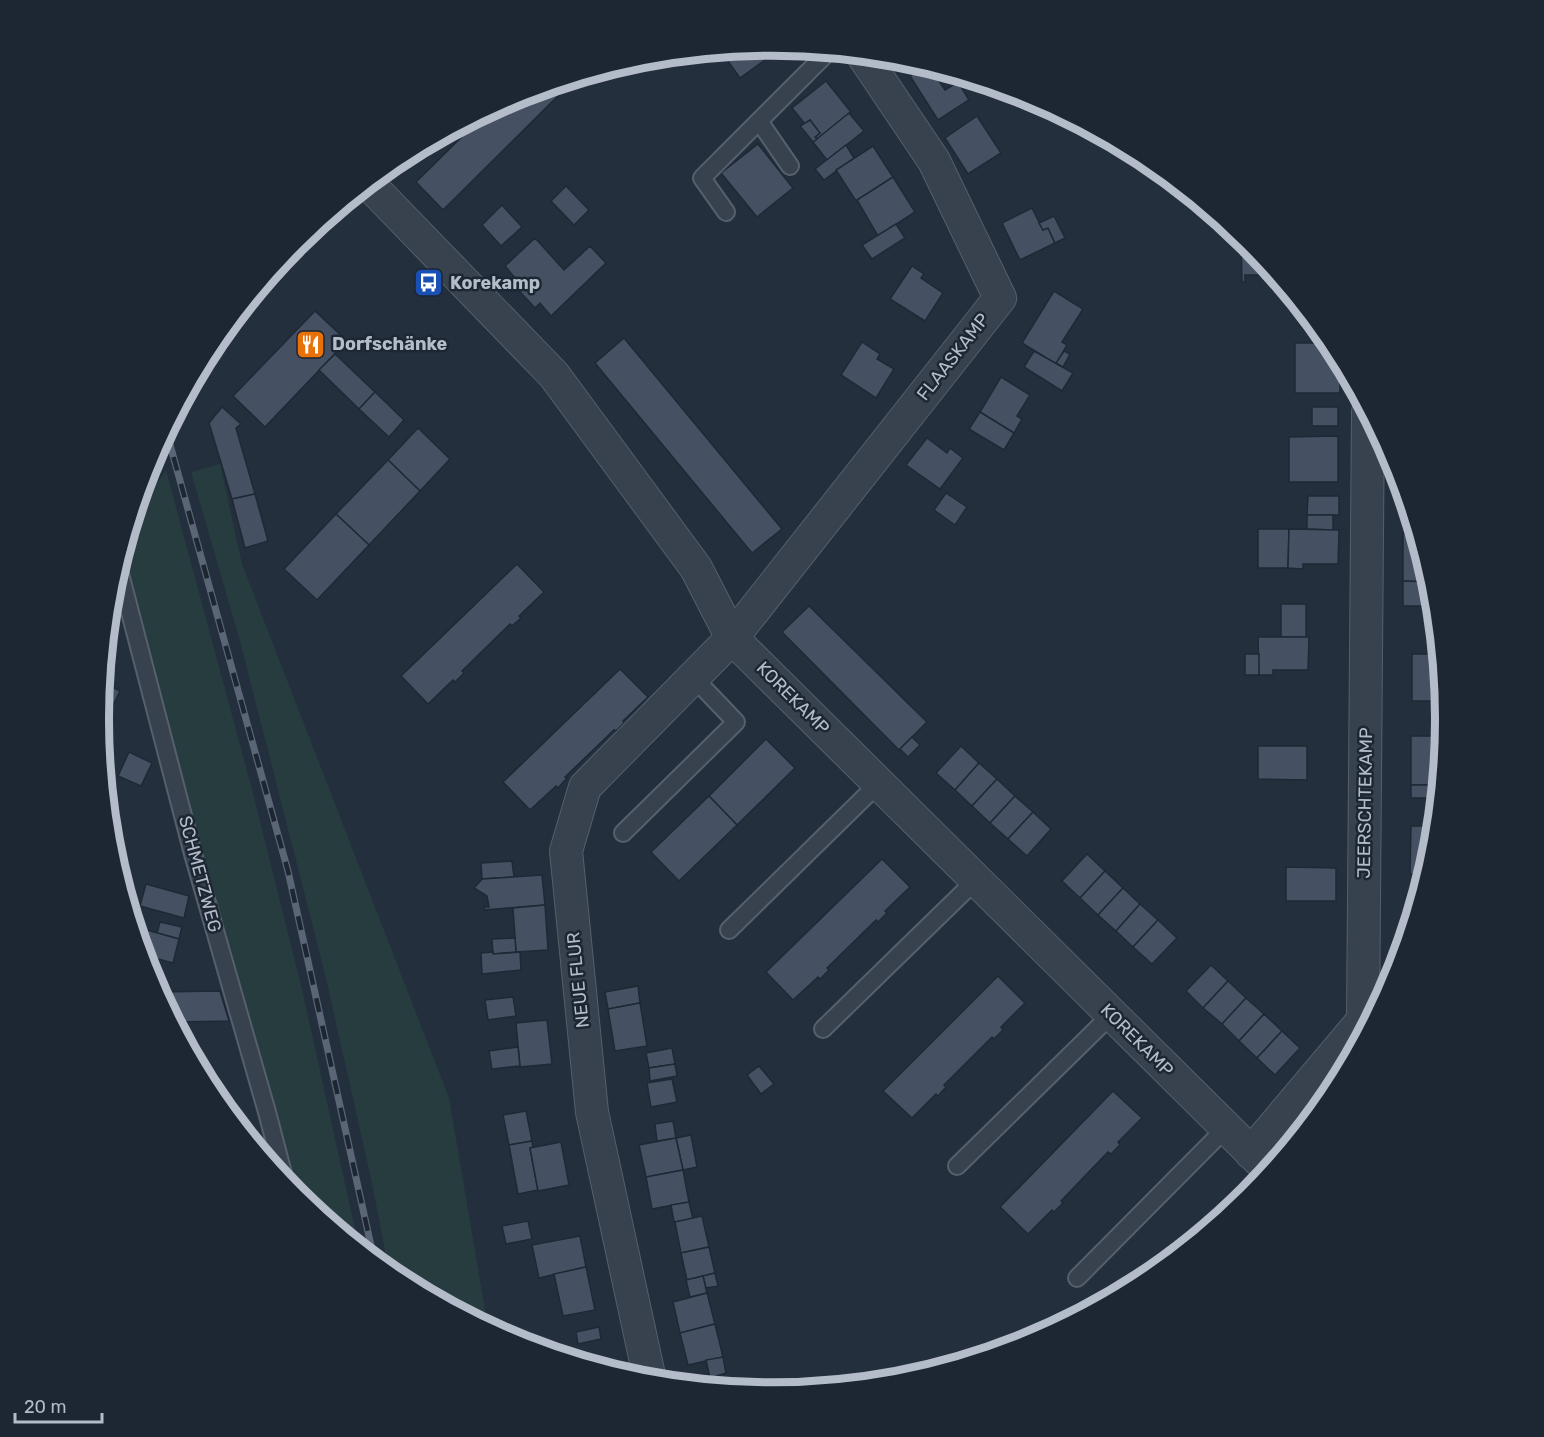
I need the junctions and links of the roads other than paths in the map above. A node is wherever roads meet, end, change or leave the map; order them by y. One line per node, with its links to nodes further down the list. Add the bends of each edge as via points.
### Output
1 (822, 58): 3 (lane)
2 (868, 62): 9 (street, FLAASKAMP, via 934,161 1000,298)
3 (759, 121): 4 (lane); 6 (lane, via 702,178)
4 (790, 166)
5 (373, 189): 9 (street, KOREKAMP, via 548,381 696,568)
6 (726, 212)
7 (1368, 427): 18 (street, JEERSCHTEKAMP, via 1362,1020)
8 (123, 585): 19 (lane, SCHMETZWEG)
9 (732, 638): 10 (street, NEUE FLUR); 11 (street, KOREKAMP)
10 (693, 677): 12 (lane, via 736,722); 22 (street, NEUE FLUR, via 585,787 566,851 592,1112)
11 (879, 783): 13 (street, KOREKAMP); 14 (lane)
12 (623, 833)
13 (976, 880): 15 (street, KOREKAMP); 16 (lane)
14 (729, 930)
15 (1112, 1014): 17 (street, KOREKAMP); 20 (lane)
16 (824, 1029)
17 (1226, 1128): 18 (street, KOREKAMP); 21 (lane)
18 (1260, 1161)
19 (280, 1163)
20 (957, 1166)
21 (1077, 1278)
22 (648, 1370)

